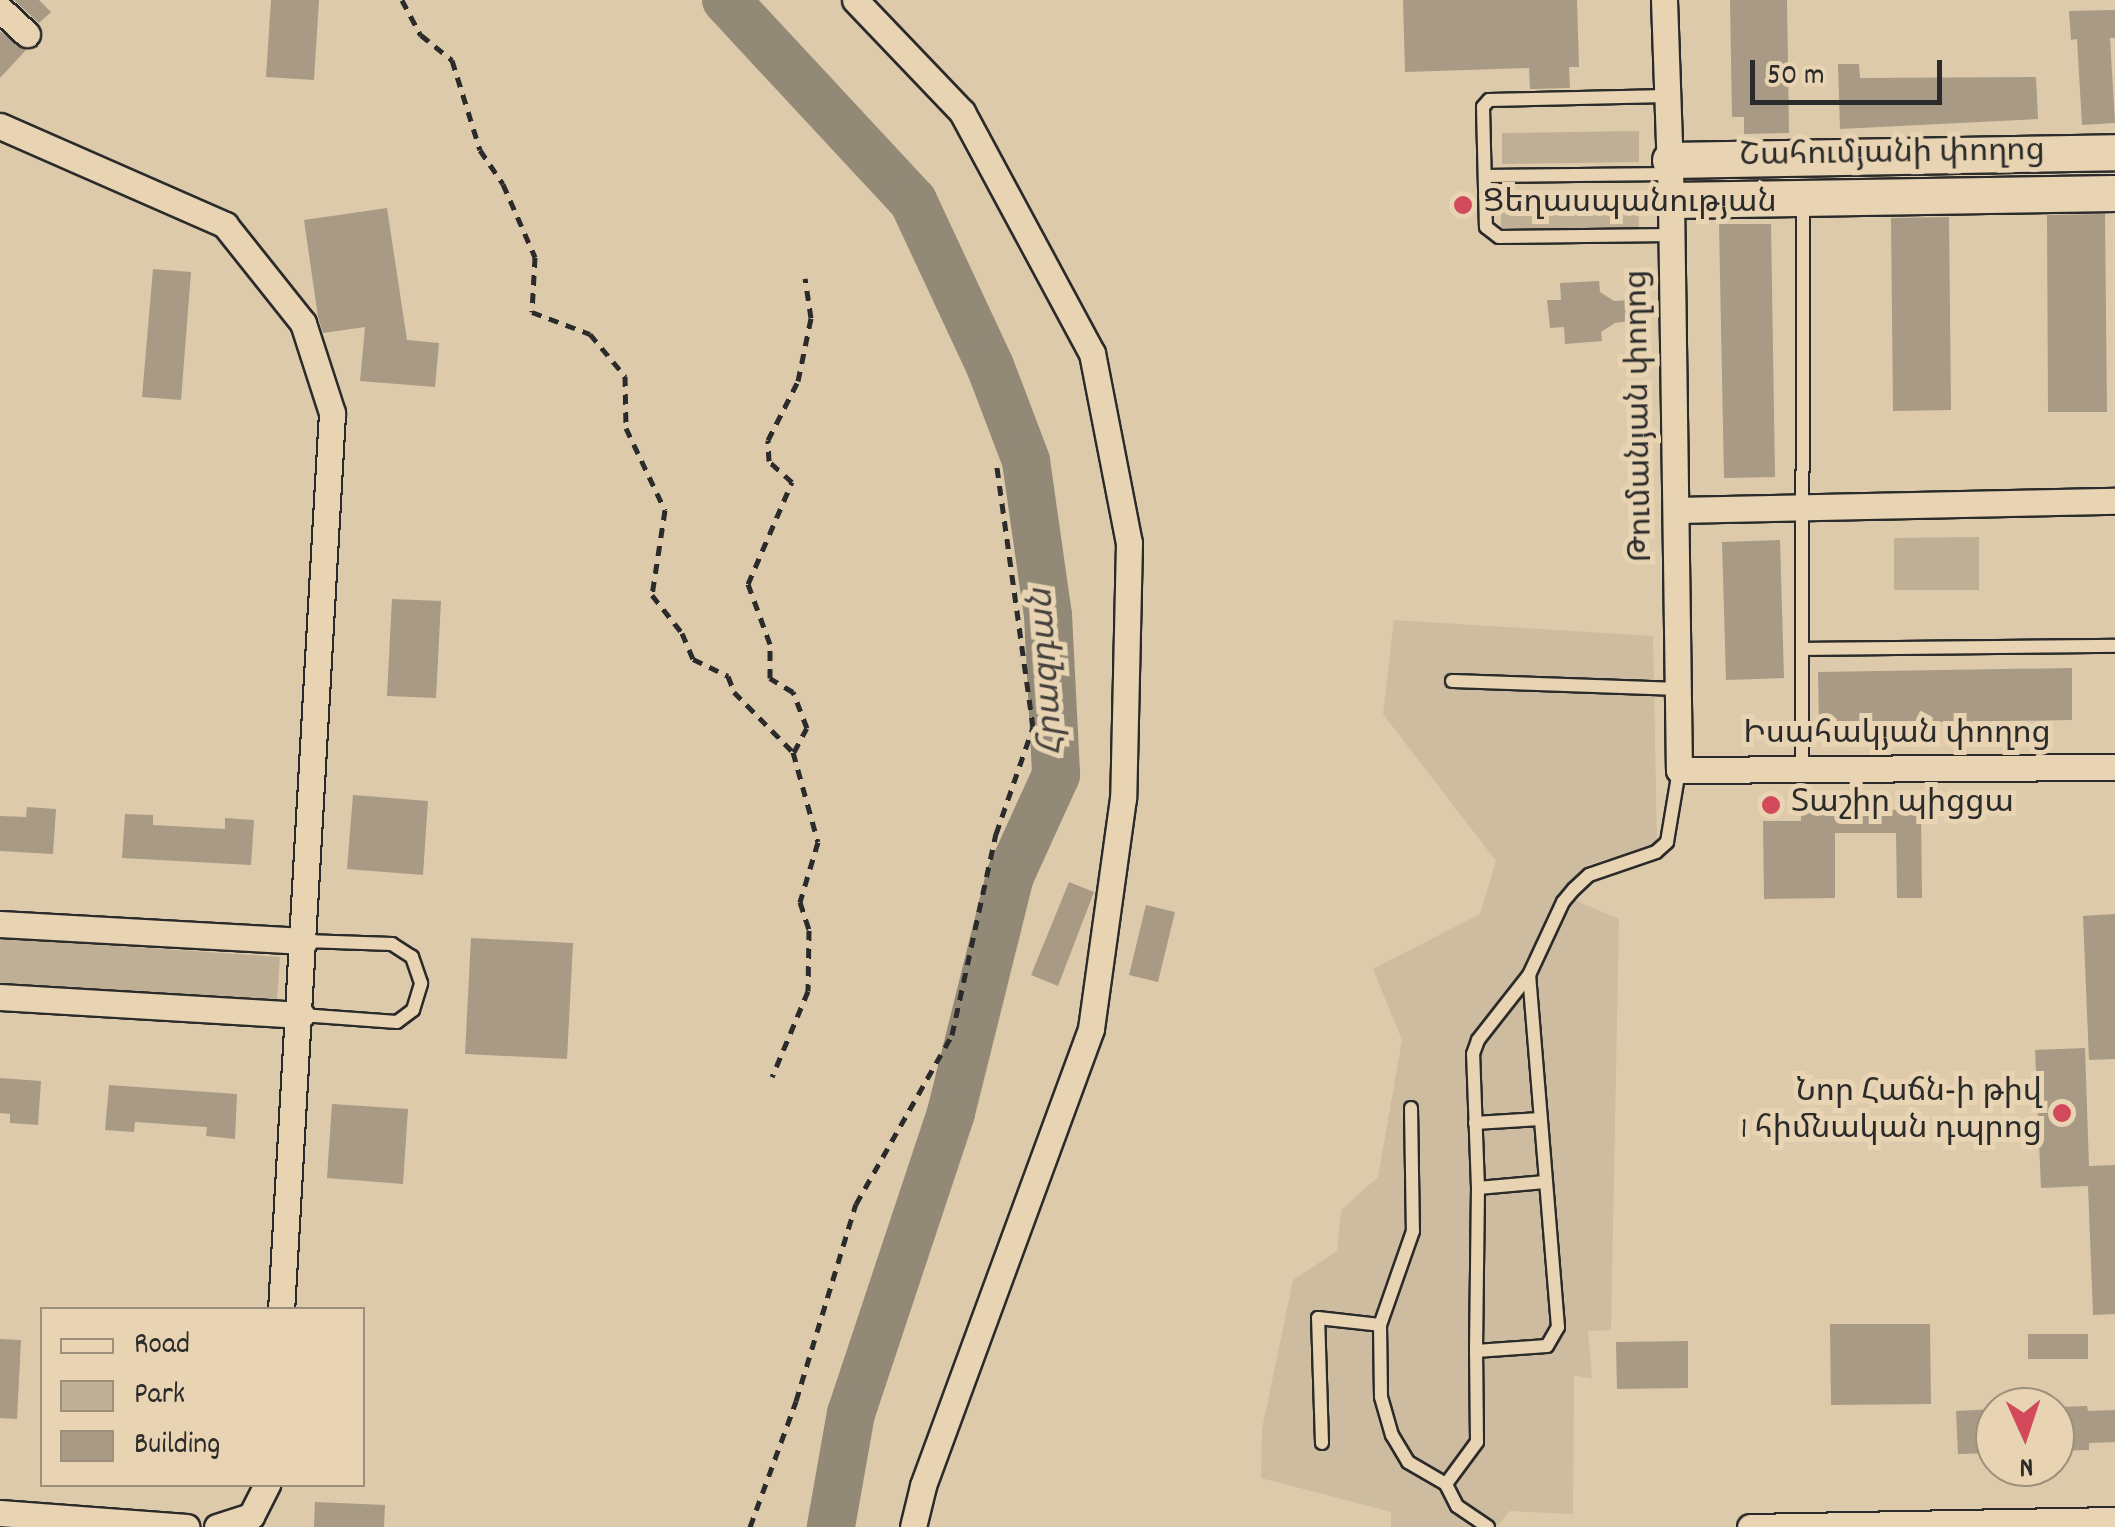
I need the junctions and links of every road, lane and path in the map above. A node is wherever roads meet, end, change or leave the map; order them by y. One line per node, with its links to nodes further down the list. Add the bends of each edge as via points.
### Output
1 (402, 0): 22 (path, via 421,35 452,60 480,150 503,184 534,256 532,312 590,334 625,376 626,428 666,510 652,594 693,659 728,676 734,692)
2 (854, 0): 48 (street, via 962,112 1092,353 1129,544 1123,798 1090,1028 923,1486)
3 (1664, 0): 6 (street, Թումանյան փողոց)
4 (0, 8): 5 (street)
5 (27, 34)
6 (1668, 96): 9 (lane, via 1489,100 1483,107); 10 (street, Թումանյան փողոց)
7 (0, 126): 27 (street, via 226,225 303,323 332,413)
8 (2115, 152): 10 (street, Շահումյանի փողոց)
9 (1485, 176): 10 (lane); 10 (lane, via 1490,234)
10 (1671, 192): 12 (street, Շահումյանի փողոց); 17 (street, Թումանյան փողոց)
11 (2115, 193): 12 (street, Շահումյանի փողոց)
12 (1803, 198): 16 (lane)
13 (805, 278): 22 (path, via 812,318 798,382 768,440 769,462 792,482 748,584 770,644 770,678 793,692 807,728)
14 (996, 460): 47 (path, via 1033,727 996,834 952,1035 856,1204)
15 (2115, 502): 16 (street)
16 (1803, 506): 17 (street); 19 (lane)
17 (1677, 510): 21 (street, Թումանյան փողոց)
18 (2115, 646): 19 (lane)
19 (1802, 649): 24 (lane)
20 (1452, 682): 21 (lane)
21 (1680, 689): 25 (street, Թումանյան փողոց)
22 (793, 752): 31 (path, via 818,842 800,902 809,930 808,992)
23 (2115, 767): 24 (street, Իսահակյան փողոց)
24 (1802, 769): 25 (street, Իսահակյան փողոց)
25 (1678, 770): 28 (lane, via 1667,842 1574,889)
26 (0, 924): 27 (street)
27 (305, 940): 30 (street); 30 (lane, via 392,944 412,957 421,983 413,1010 396,1022)
28 (1529, 975): 33 (lane); 34 (lane, via 1472,1054)
29 (0, 997): 30 (street)
30 (301, 1016): 37 (street)
31 (772, 1076)
32 (1411, 1108): 38 (lane, via 1413,1231)
33 (1540, 1119): 34 (lane); 35 (lane)
34 (1475, 1124): 36 (lane)
35 (1545, 1182): 36 (lane); 39 (lane, via 1555,1337 1547,1346)
36 (1478, 1188): 39 (lane)
37 (281, 1307)
38 (1380, 1324): 40 (lane, via 1318,1318); 41 (lane, via 1381,1397 1392,1436 1408,1462)
39 (1476, 1351): 41 (lane, via 1477,1442)
40 (1322, 1444)
41 (1446, 1484): 49 (lane, via 1457,1506)
42 (266, 1487): 46 (street, via 251,1516)
43 (0, 1513): 45 (street)
44 (2115, 1520): 50 (street)
45 (186, 1527)
46 (217, 1527)
47 (750, 1527)
48 (914, 1527)
49 (1488, 1527)
50 (1750, 1527)

